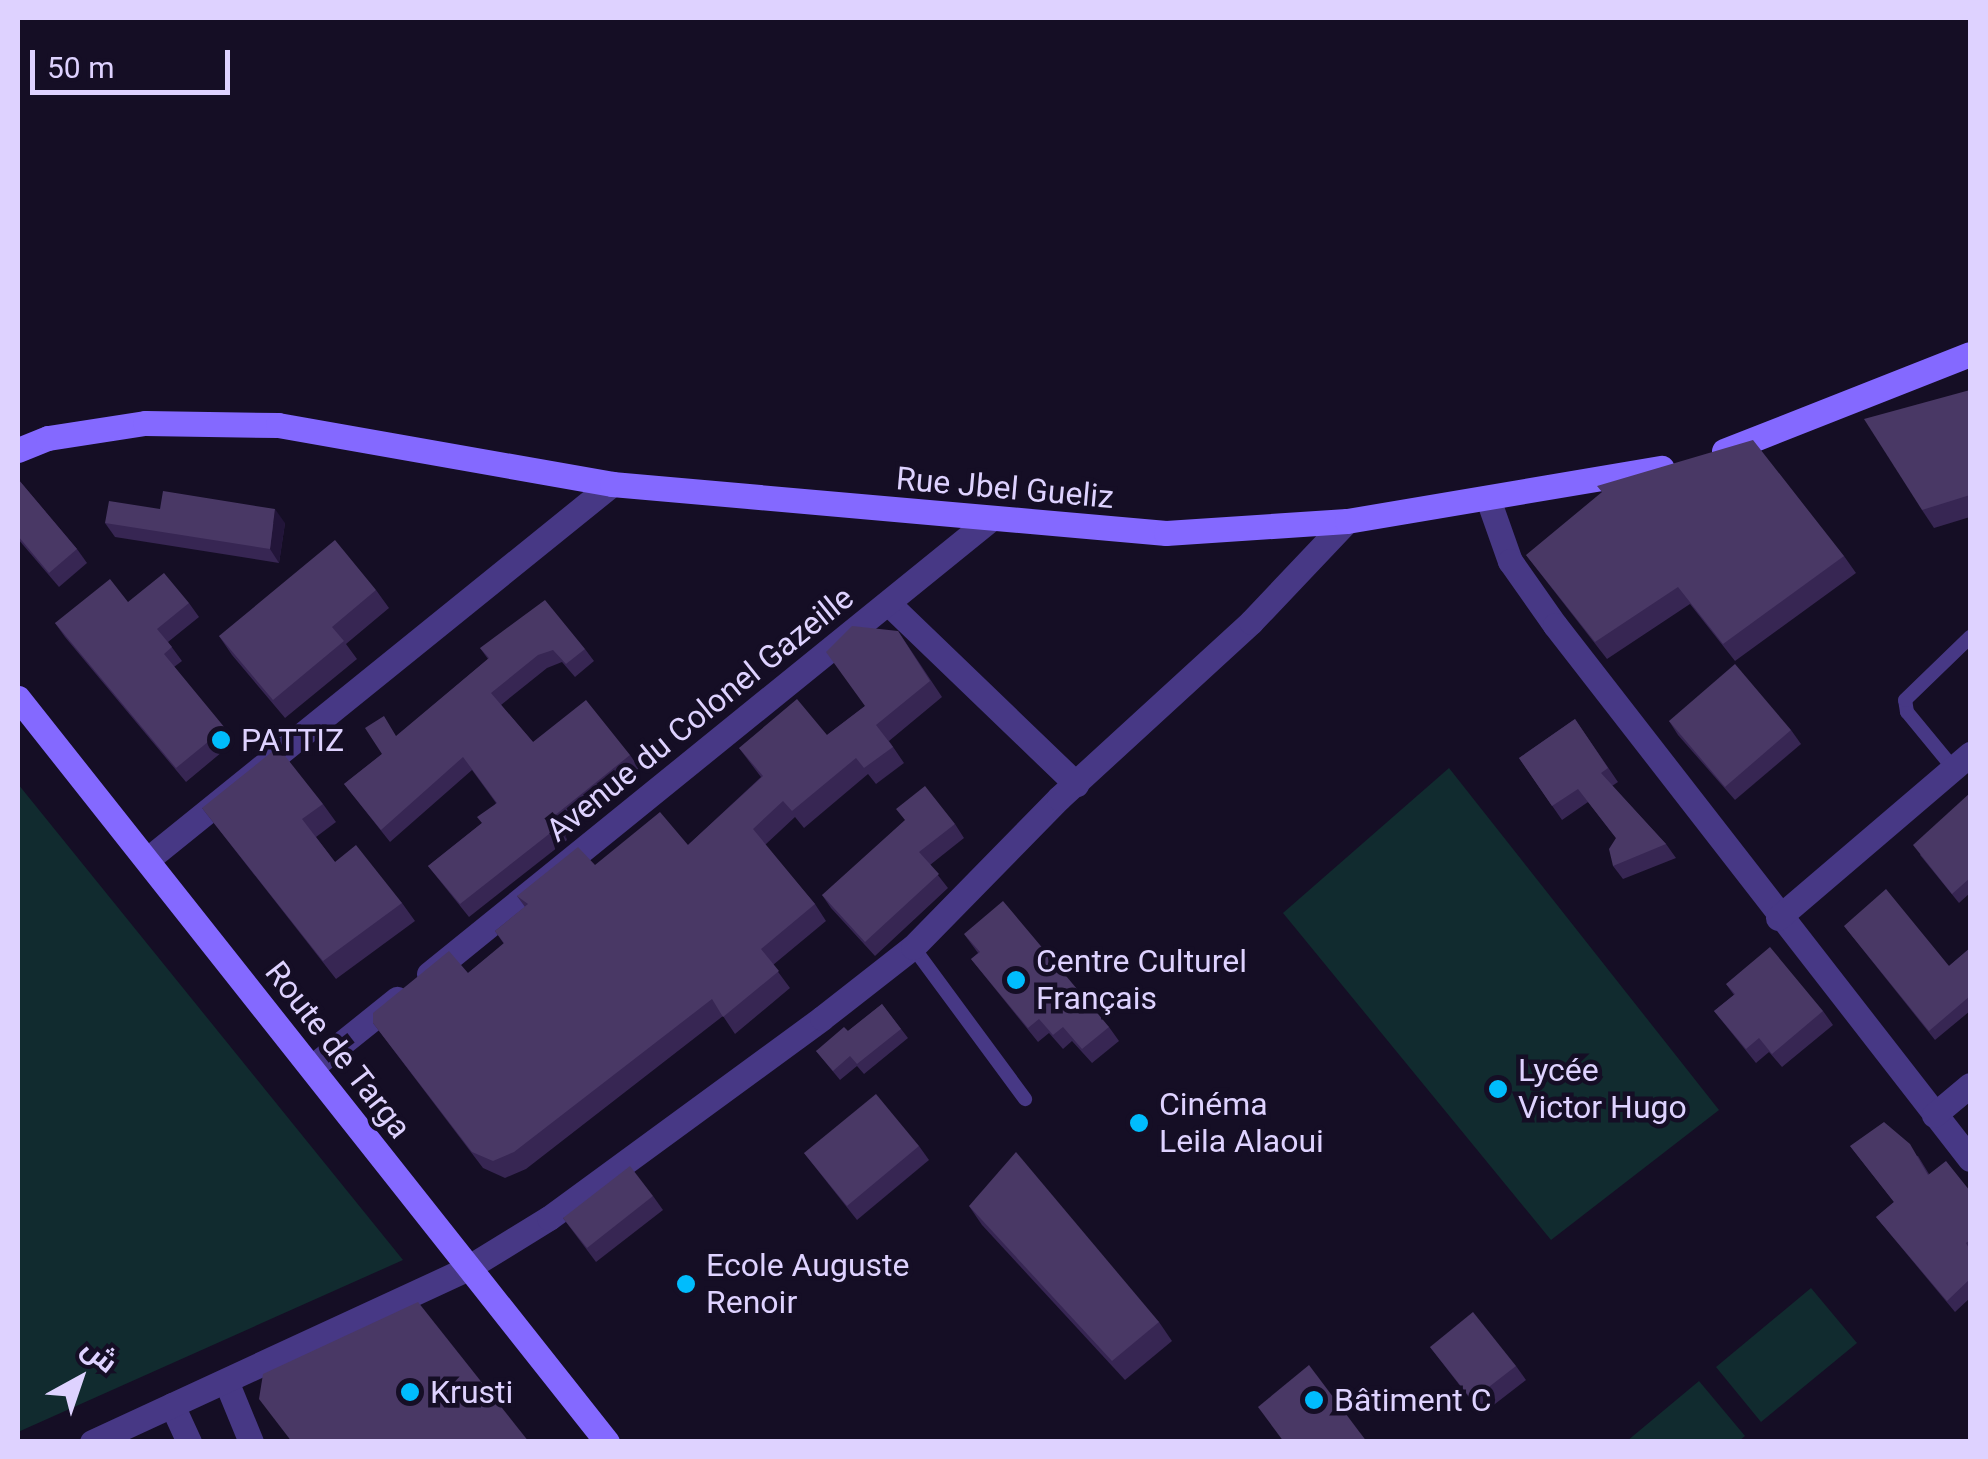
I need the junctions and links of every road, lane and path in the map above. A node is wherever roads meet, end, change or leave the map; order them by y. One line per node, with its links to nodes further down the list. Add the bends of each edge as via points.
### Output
1 (1970, 354): 4 (street, Rue Jbel Gueliz, via 1764,440 1628,477)
2 (18, 450): 3 (street, Rue Jbel Gueliz, via 48,438 145,423 278,426)
3 (612, 484): 5 (street, Rue Jbel Gueliz); 12 (street)
4 (1488, 499): 6 (street, Rue Jbel Gueliz); 13 (street, via 1510,561)
5 (988, 521): 6 (street, Rue Jbel Gueliz, via 1166,533); 7 (street, Avenue du Colonel Gazeille)
6 (1346, 521): 11 (street, via 1251,622)
7 (888, 604): 11 (street); 15 (street, Avenue du Colonel Gazeille)
8 (1970, 637): 10 (lane, via 1905,700 1907,712)
9 (18, 698): 12 (street, Route de Targa)
10 (1962, 762): 13 (street)
11 (1076, 784): 14 (street)
12 (148, 859): 15 (street, Route de Targa)
13 (1778, 918): 18 (street)
14 (913, 947): 17 (lane); 20 (street, via 549,1218)
15 (312, 1067): 20 (street, Route de Targa)
16 (1970, 1084): 18 (street)
17 (1024, 1099)
18 (1934, 1115): 19 (street)
19 (1970, 1159)
20 (466, 1269): 21 (street); 26 (street, Route de Targa)
21 (226, 1381): 22 (street); 25 (street)
22 (172, 1405): 23 (street); 24 (street)
23 (92, 1442)
24 (190, 1442)
25 (250, 1442)
26 (607, 1442)

